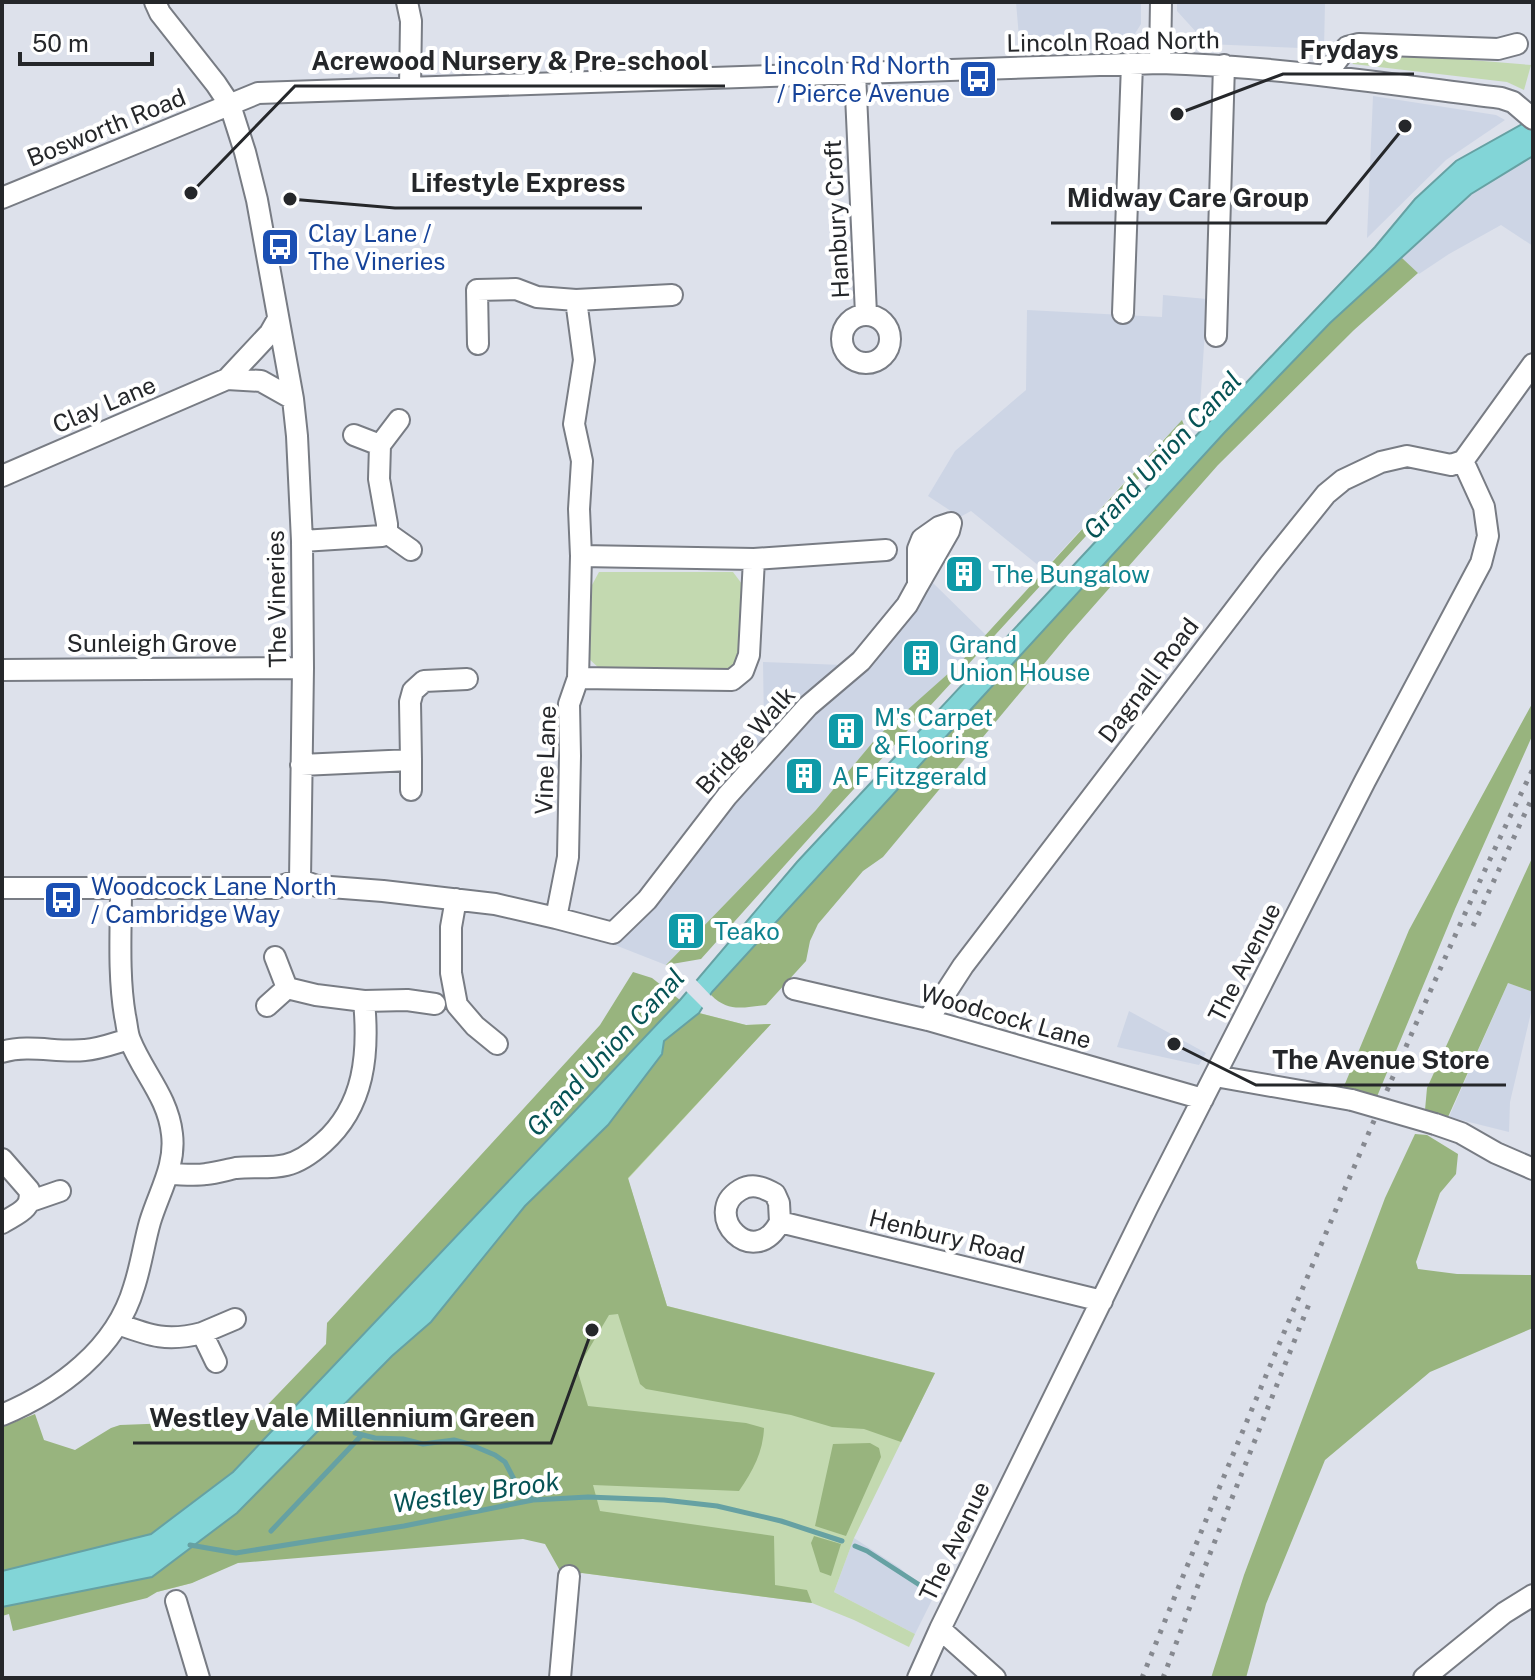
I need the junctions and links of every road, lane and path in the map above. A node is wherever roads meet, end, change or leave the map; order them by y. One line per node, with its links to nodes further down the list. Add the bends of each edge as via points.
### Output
1 (155, 2): 11 (street)
2 (407, 2): 10 (street)
3 (1161, 2): 5 (street)
4 (1517, 44): 9 (street, via 1498,49 1359,44 1347,47)
5 (1160, 63): 6 (street, Lincoln Road North); 7 (street, Lincoln Road North)
6 (1132, 64): 8 (street, Lincoln Road North); 16 (street)
7 (1224, 65): 9 (street, Lincoln Road North); 19 (street)
8 (855, 73): 10 (street, Lincoln Road North); 17 (street, Hanbury Croft)
9 (1326, 75): 12 (street, Lincoln Road North, via 1501,98)
10 (410, 87): 11 (street, Lincoln Road North, via 258,93)
11 (230, 105): 13 (street, Bosworth Road); 18 (street, via 257,200)
12 (1533, 119)
13 (2, 198)
14 (672, 295): 15 (street)
15 (576, 300): 20 (street, via 537,297 516,289 477,290); 33 (street, Vine Lane, via 584,360 574,424 582,461)
16 (1123, 313)
17 (866, 314)
18 (278, 319): 22 (street, Clay Lane); 23 (street, The Vineries)
19 (1216, 336)
20 (478, 344)
21 (1533, 364): 27 (street)
22 (227, 379): 23 (street, via 261,381); 28 (street, Clay Lane)
23 (293, 399): 30 (street, The Vineries)
24 (399, 420): 26 (street)
25 (354, 435): 26 (street)
26 (380, 445): 29 (street)
27 (1463, 461): 54 (street, Dagnall Road, via 1451,465 1407,456 1381,462 1353,473 1326,494 963,966); 58 (street, The Avenue, via 1484,507 1488,536 1481,563)
28 (2, 476)
29 (387, 533): 30 (street); 31 (street)
30 (302, 541): 36 (street, The Vineries)
31 (411, 550)
32 (886, 550): 34 (street)
33 (581, 556): 34 (street); 38 (street, Vine Lane)
34 (754, 559): 38 (street, via 749,655 743,671 732,680)
35 (918, 585): 47 (street, Bridge Walk, via 861,661 808,706 727,796 647,900 613,933)
36 (303, 668): 37 (street, Sunleigh Grove); 41 (street, The Vineries)
37 (2, 670)
38 (578, 678): 47 (street, Vine Lane, via 569,704 568,857)
39 (467, 679): 40 (street, via 424,681 413,691)
40 (411, 760): 41 (street); 42 (street)
41 (301, 765): 43 (street, The Vineries)
42 (411, 790)
43 (300, 880): 45 (street, via 275,888); 46 (street)
44 (2, 888): 45 (street)
45 (121, 888): 55 (street, via 121,992)
46 (456, 899): 47 (street); 56 (street, via 451,973 457,1005)
47 (556, 918)
48 (275, 957): 49 (street)
49 (287, 988): 51 (street); 53 (street)
50 (794, 989): 54 (street, Woodcock Lane)
51 (364, 1001): 52 (street); 62 (street, via 367,1033 361,1079 354,1103 331,1136 285,1165)
52 (435, 1004)
53 (267, 1006)
54 (928, 1020): 59 (street, Woodcock Lane)
55 (129, 1039): 57 (street, via 87,1050 26,1047); 62 (street, via 169,1116)
56 (497, 1044)
57 (2, 1052)
58 (1215, 1076): 59 (street, The Avenue); 61 (street, bridge, via 1352,1100 1435,1124)
59 (1203, 1099): 67 (street, The Avenue)
60 (2, 1159): 64 (street, via 29,1190)
61 (1533, 1169)
62 (169, 1174): 69 (street, via 134,1290)
63 (60, 1191): 64 (street)
64 (31, 1201): 66 (street)
65 (780, 1222): 67 (street, Henbury Road)
66 (2, 1223)
67 (1102, 1301): 76 (street, The Avenue)
68 (235, 1319): 70 (street)
69 (118, 1324): 70 (street, via 154,1337); 72 (street, via 73,1374)
70 (202, 1333): 71 (street)
71 (216, 1362)
72 (2, 1415)
73 (569, 1576): 78 (street)
74 (1533, 1595): 81 (street)
75 (176, 1601): 77 (street)
76 (940, 1629): 79 (street, The Avenue); 80 (street)
77 (199, 1678)
78 (560, 1678)
79 (918, 1678)
80 (995, 1678)
81 (1424, 1678)

